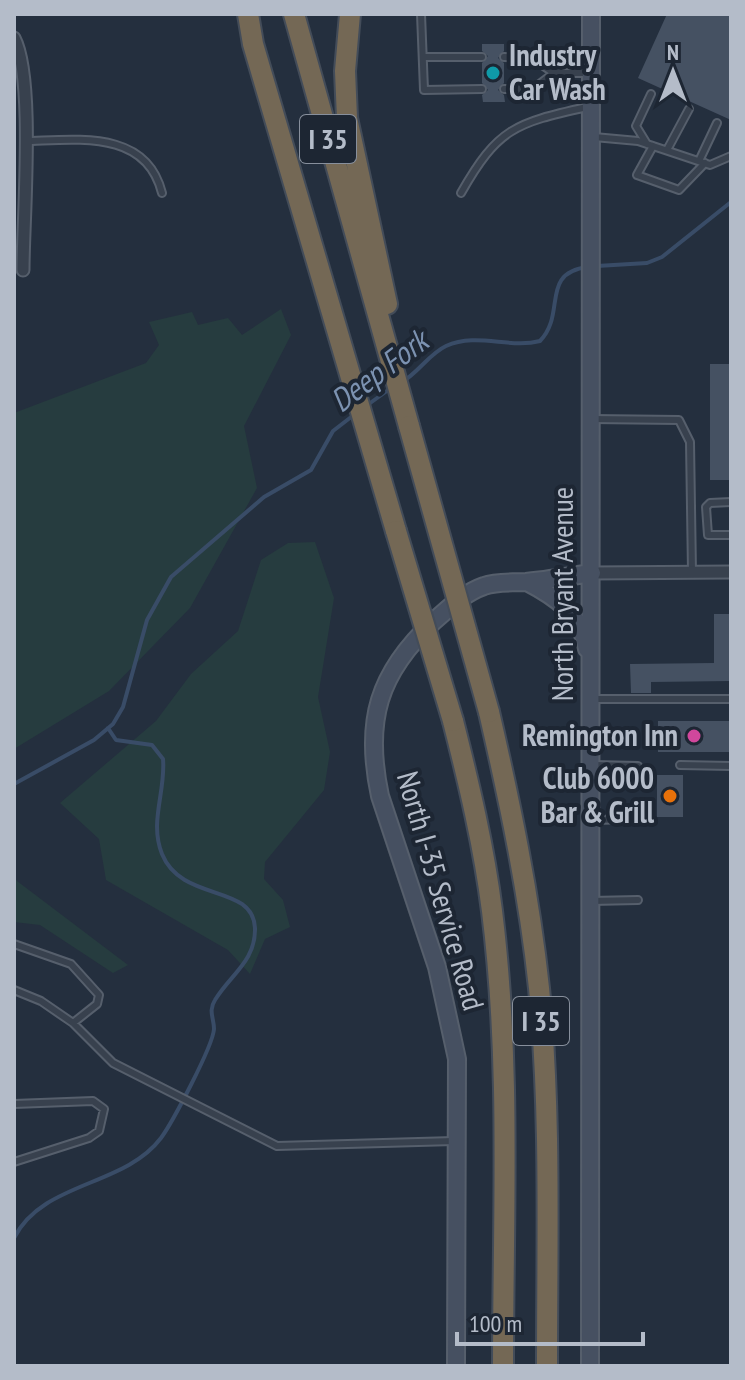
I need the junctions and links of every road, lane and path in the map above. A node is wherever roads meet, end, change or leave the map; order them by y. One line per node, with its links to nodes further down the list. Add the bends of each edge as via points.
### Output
1 (234, 14): 8 (highway)
2 (248, 14): 8 (highway, I 35)
3 (294, 14): 28 (highway, I 35)
4 (350, 14): 28 (highway, via 347,118)
5 (421, 14): 9 (lane)
6 (591, 14): 13 (main road, North Bryant Avenue)
7 (14, 38): 21 (street, via 21,52)
8 (253, 44): 55 (highway, I 35, bridge, via 453,721 483,857 498,971)
9 (423, 57): 10 (lane); 14 (lane, via 424,90)
10 (482, 57)
11 (504, 57): 12 (lane, via 532,58)
12 (554, 73): 13 (lane); 15 (lane, via 533,89)
13 (591, 73): 17 (main road, North Bryant Avenue)
14 (482, 89)
15 (504, 89)
16 (651, 94): 22 (lane, via 636,126)
17 (591, 106): 20 (main road, North Bryant Avenue); 27 (lane, via 512,128 481,158)
18 (689, 109): 23 (lane)
19 (717, 123): 25 (lane)
20 (591, 137): 22 (lane); 30 (main road, North Bryant Avenue)
21 (24, 141): 26 (lane, via 105,142 138,153 156,171); 29 (street)
22 (650, 145): 23 (lane); 25 (lane, via 637,175 679,190)
23 (667, 150): 25 (lane)
24 (731, 156): 25 (lane, via 710,165)
25 (702, 162)
26 (162, 193)
27 (461, 193)
28 (372, 260): 56 (highway, I 35, bridge, via 409,426 489,712 518,845 539,988 547,1131)
29 (23, 270)
30 (591, 419): 33 (lane, via 679,420 690,442); 35 (main road, North Bryant Avenue)
31 (731, 502): 32 (lane, via 706,507 705,531)
32 (731, 535)
33 (692, 572): 34 (street); 35 (street)
34 (731, 572)
35 (592, 573): 36 (main road, North I-35 Service Road); 37 (main road, North Bryant Avenue)
36 (527, 582): 37 (main road, via 558,600 576,619); 52 (main road, North I-35 Service Road, via 500,582 468,593 414,640 387,680 373,723 380,796 449,1012 457,1059)
37 (591, 676): 38 (main road, North Bryant Avenue)
38 (591, 699): 39 (lane); 40 (main road, North Bryant Avenue)
39 (731, 699)
40 (591, 765): 42 (lane); 45 (main road, North Bryant Avenue)
41 (680, 765): 43 (lane)
42 (638, 766)
43 (731, 766)
44 (639, 819): 45 (lane)
45 (591, 820): 47 (main road, North Bryant Avenue)
46 (638, 900): 47 (lane)
47 (591, 901): 57 (main road, North Bryant Avenue)
48 (14, 944): 50 (lane, via 71,964 99,995 97,1004)
49 (14, 990): 50 (lane)
50 (73, 1023): 52 (lane, via 113,1063 277,1146)
51 (14, 1104): 53 (lane, via 93,1101 104,1109 99,1131 89,1138)
52 (458, 1141): 54 (main road, North I-35 Service Road)
53 (14, 1162)
54 (456, 1366)
55 (503, 1366)
56 (547, 1366)
57 (590, 1366)

